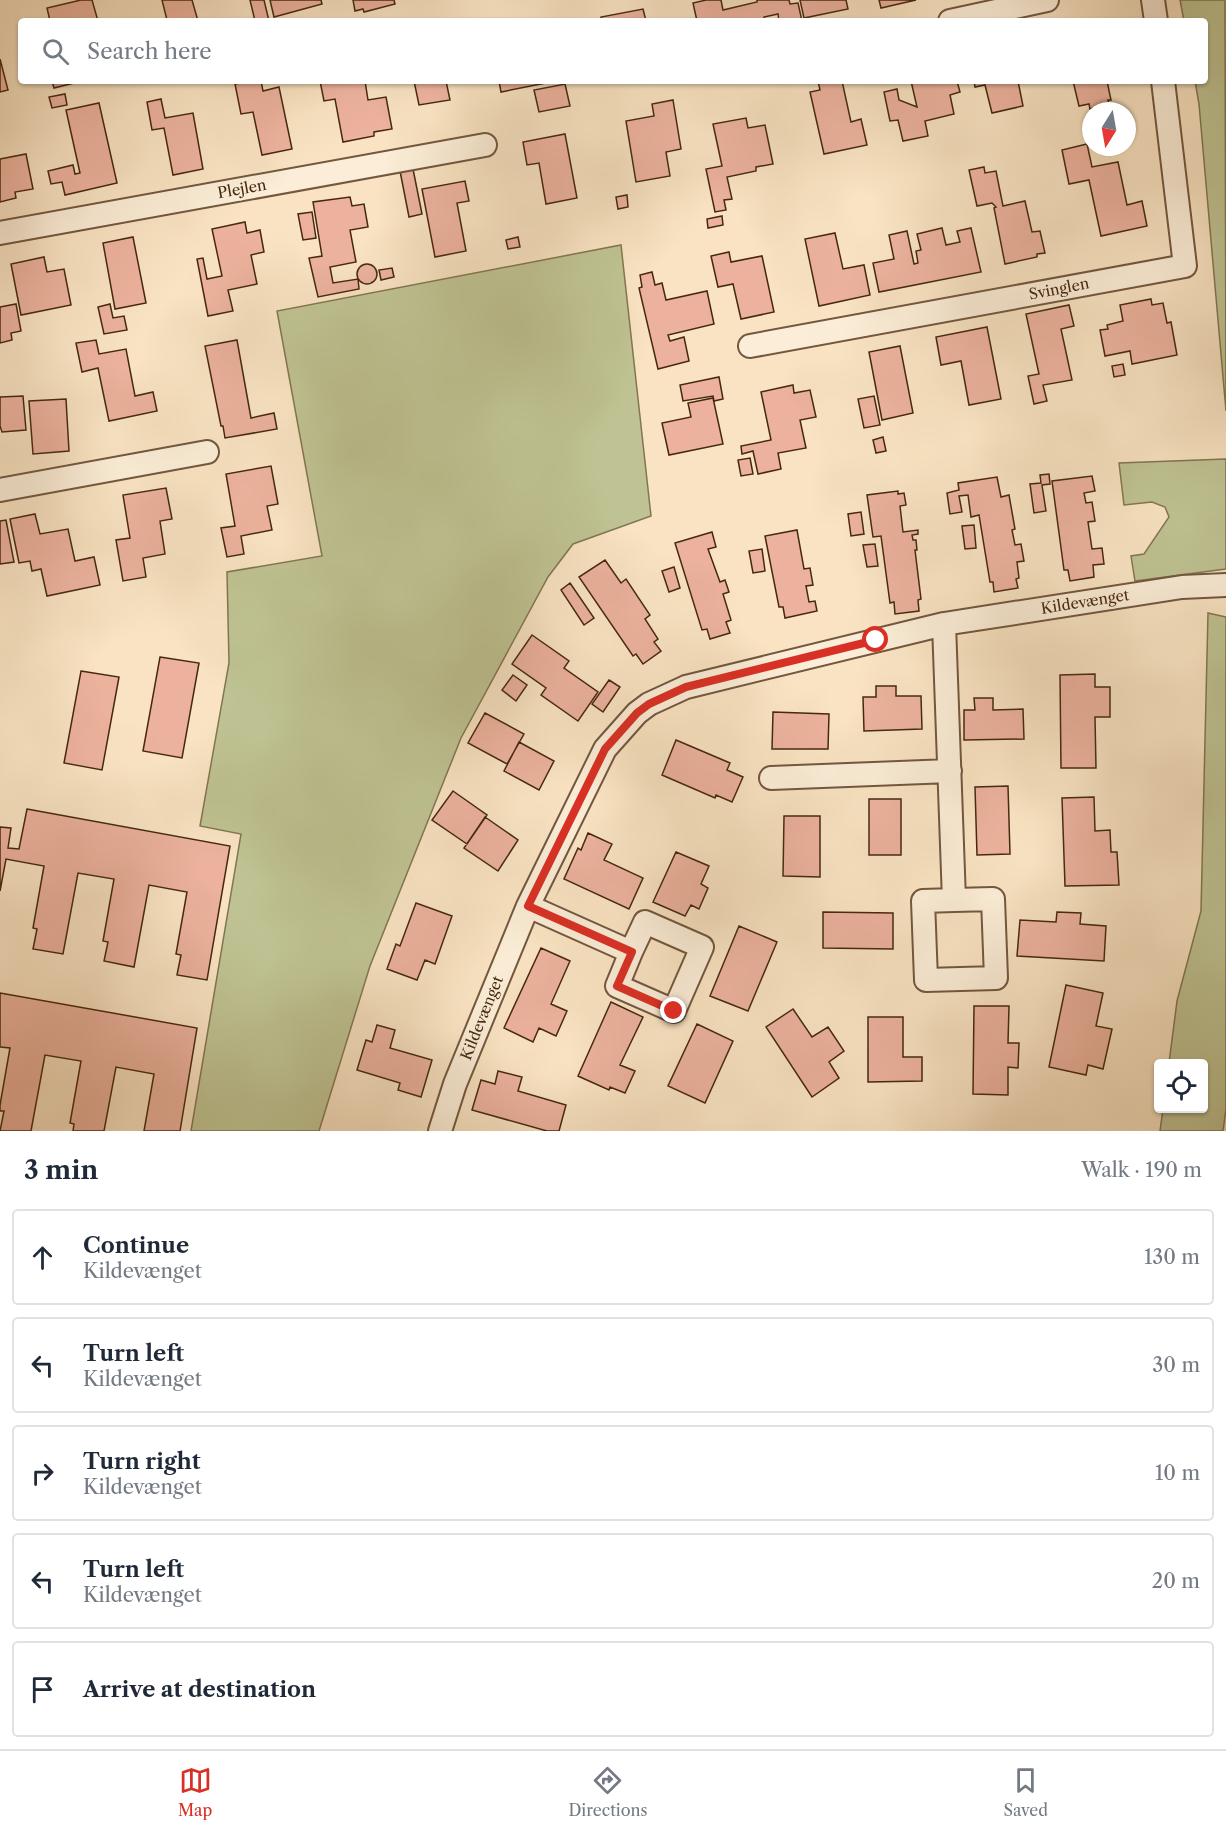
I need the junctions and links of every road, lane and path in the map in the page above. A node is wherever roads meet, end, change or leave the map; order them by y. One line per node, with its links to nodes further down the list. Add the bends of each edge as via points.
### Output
1 (1047, 0): 3 (street)
2 (1153, 0): 4 (street)
3 (964, 18)
4 (1156, 18)
5 (1163, 84): 8 (street, Svinglen, via 1185,266)
6 (485, 145): 7 (street, Plejlen)
7 (0, 233)
8 (750, 346)
9 (207, 452): 10 (street)
10 (0, 490)
11 (1226, 585): 12 (street, Kildevænget, via 1182,587)
12 (944, 624): 13 (street); 16 (street, Kildevænget, via 686,687 649,704 605,749)
13 (950, 771): 14 (street); 15 (street)
14 (771, 778)
15 (954, 900): 15 (street, via 993,899 996,978 926,980 923,901)
16 (528, 906): 17 (street); 18 (street, Kildevænget, via 455,1084)
17 (632, 952)
18 (440, 1131)

